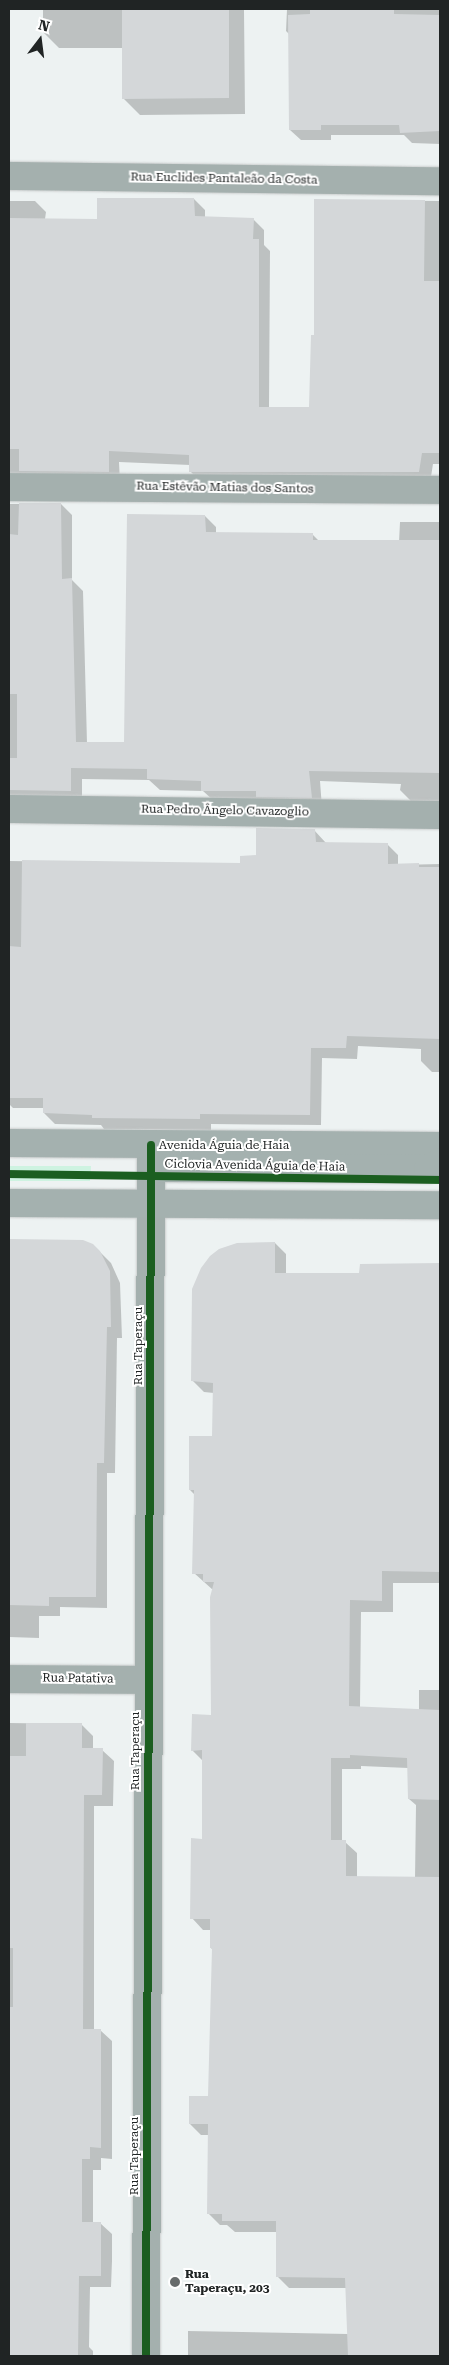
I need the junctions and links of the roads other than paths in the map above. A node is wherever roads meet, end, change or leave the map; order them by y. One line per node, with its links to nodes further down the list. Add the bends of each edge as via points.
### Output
1 (9, 176): 2 (street, Rua Euclides Pantaleão da Costa)
2 (440, 182)
3 (9, 487): 4 (street, Rua Estêvão Matias dos Santos)
4 (440, 490)
5 (9, 809): 6 (street, Rua Pedro Ângelo Cavazoglio)
6 (440, 815)
7 (9, 1143): 9 (main road, Avenida Águia de Haia)
8 (440, 1146): 9 (main road, Avenida Águia de Haia)
9 (151, 1156): 10 (main road, via 428,1169); 12 (street, Rua Taperaçu)
10 (440, 1162)
11 (9, 1203): 12 (main road)
12 (151, 1203): 13 (main road); 15 (street, Rua Taperaçu)
13 (440, 1205)
14 (9, 1679): 15 (street, Rua Patativa)
15 (147, 1680): 16 (street, Rua Taperaçu)
16 (146, 2356)

